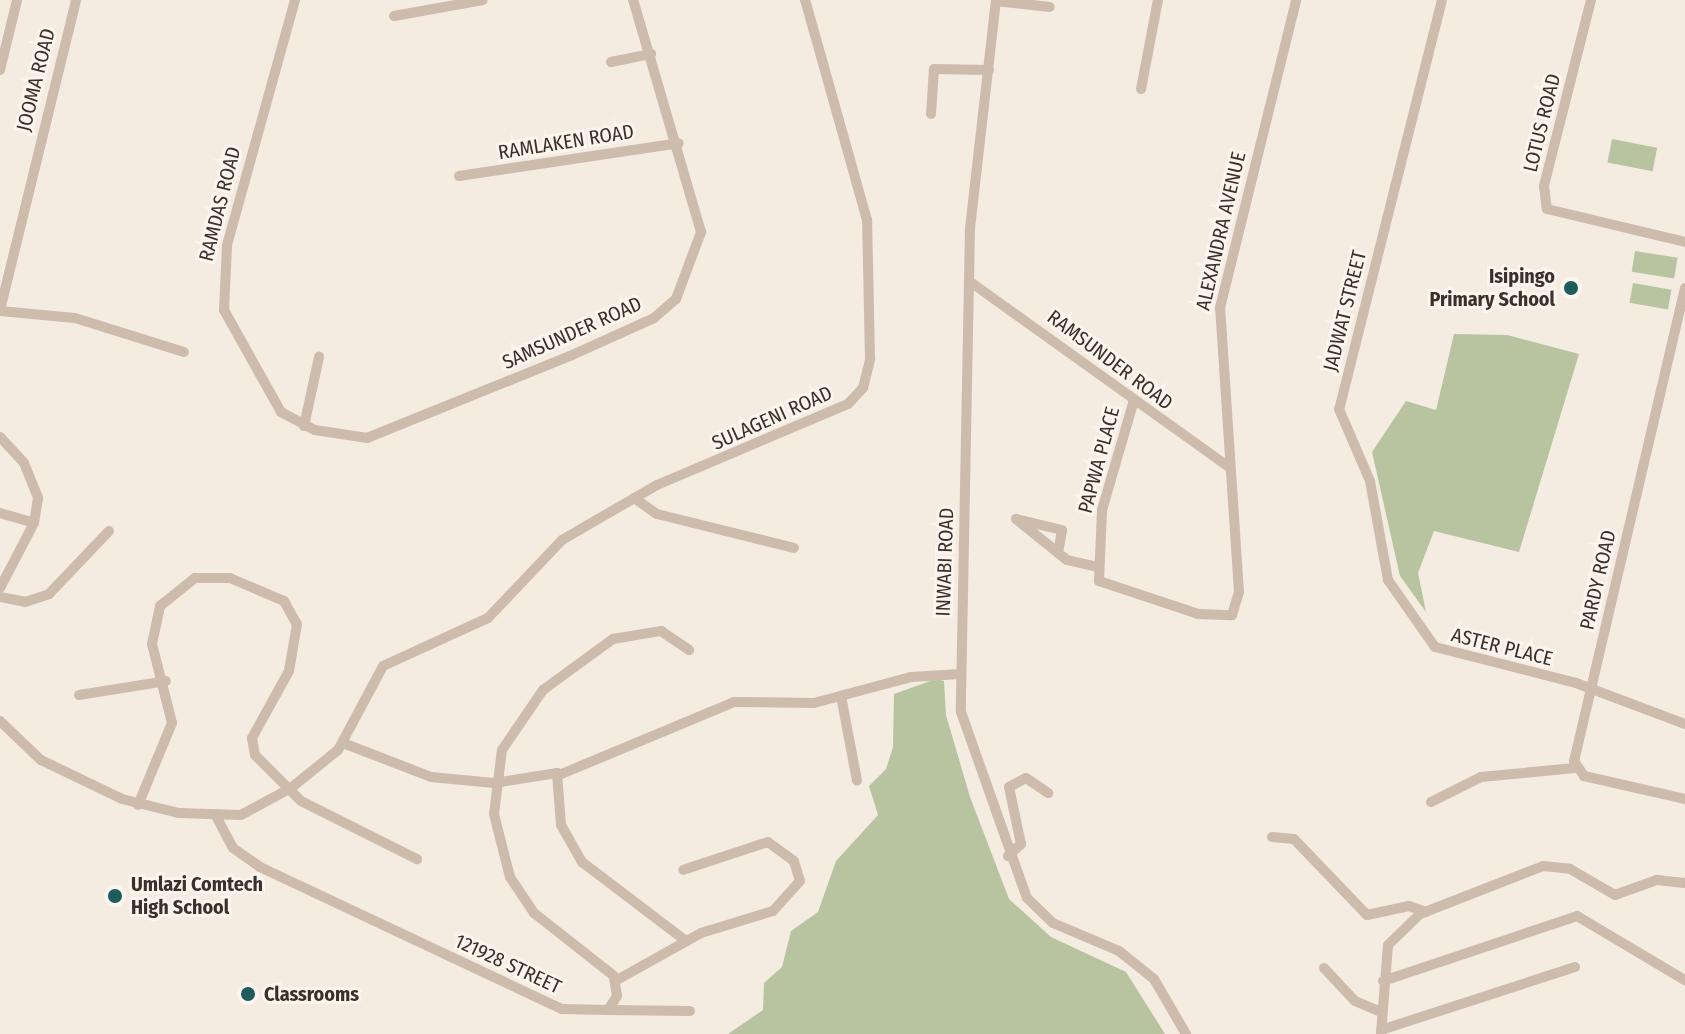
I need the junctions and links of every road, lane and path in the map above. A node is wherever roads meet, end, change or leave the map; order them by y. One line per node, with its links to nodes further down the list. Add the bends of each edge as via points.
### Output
1 (17, 0): 16 (street)
2 (76, 0): 25 (street, JOOMA ROAD)
3 (295, 0): 29 (street, RAMDAS ROAD, via 230,231 221,291 230,327 267,395)
4 (483, 0): 13 (street)
5 (633, 0): 14 (street, SAMSUNDER ROAD)
6 (805, 0): 33 (street, SULAGENI ROAD, via 867,220 868,375 831,414)
7 (996, 0): 12 (street); 17 (street, INWABI ROAD)
8 (1158, 0): 18 (street)
9 (1296, 0): 32 (street, ALEXANDRA AVENUE, via 1220,308)
10 (1442, 0): 42 (street, JADWAT STREET, via 1339,409 1366,468 1388,580)
11 (1591, 0): 22 (street, LOTUS ROAD, via 1544,186 1547,209)
12 (1050, 7)
13 (394, 16)
14 (651, 54): 15 (street); 20 (street, SAMSUNDER ROAD)
15 (611, 62)
16 (0, 70)
17 (989, 70): 19 (street, via 934,69); 23 (street, INWABI ROAD)
18 (1141, 89)
19 (931, 114)
20 (679, 143): 21 (street, RAMLAKEN ROAD); 31 (street, SAMSUNDER ROAD, via 701,232 687,279 667,309 398,431)
21 (459, 176)
22 (1685, 242)
23 (969, 281): 28 (street, RAMSUNDER ROAD); 44 (street, INWABI ROAD)
24 (1685, 288): 46 (street, PARDY ROAD)
25 (0, 310): 26 (street, via 75,318)
26 (184, 352)
27 (319, 357): 29 (street)
28 (1134, 400): 32 (street, RAMSUNDER ROAD); 39 (street, PAPWA PLACE, via 1102,510)
29 (304, 426): 31 (street, RAMDAS ROAD)
30 (0, 437): 35 (street, via 34,482)
31 (367, 438)
32 (1229, 467): 39 (street, ALEXANDRA AVENUE, via 1239,592 1232,615 1218,618 1109,589)
33 (634, 498): 37 (street, via 657,514); 52 (street, SULAGENI ROAD, via 562,540 488,618 383,666)
34 (0, 513): 35 (street)
35 (34, 523): 40 (street)
36 (109, 531): 41 (street, via 49,594 25,602)
37 (794, 548)
38 (1058, 553): 38 (street, via 1017,524 1016,519 1062,530); 39 (street)
39 (1097, 567)
40 (0, 588)
41 (0, 597)
42 (1413, 624): 46 (street, ASTER PLACE, via 1442,651)
43 (689, 650): 57 (street, via 661,631 613,639 531,702 506,739)
44 (960, 674): 48 (street, via 911,677); 65 (street, INWABI ROAD, via 961,712)
45 (166, 681): 47 (street); 58 (street, via 152,631 160,606 178,586 230,578 284,601 297,624 295,655 251,748); 62 (street, via 170,736)
46 (1591, 690): 50 (street, ASTER PLACE); 54 (street, PARDY ROAD)
47 (79, 695)
48 (841, 696): 55 (street, via 734,702); 56 (street)
49 (0, 721): 51 (street)
50 (1685, 724)
51 (10, 736): 53 (street); 62 (street, via 41,760)
52 (343, 743): 57 (street, via 431,777); 58 (street)
53 (0, 744)
54 (1575, 768): 60 (street); 61 (street, via 1481,777)
55 (559, 775): 57 (street); 70 (street, via 561,825 582,862)
56 (857, 781)
57 (494, 783): 73 (street, via 502,858 523,901)
58 (291, 788): 63 (street, via 241,815); 66 (street, via 301,801)
59 (1048, 793): 65 (street, via 1026,778 1007,791 1022,838)
60 (1685, 799)
61 (1431, 802)
62 (138, 805): 63 (street)
63 (216, 816): 76 (street, 121928 STREET, via 233,848 260,867 562,1009)
64 (1272, 837): 69 (street, via 1294,839 1367,915 1409,906)
65 (1008, 856): 80 (street, INWABI ROAD, via 1037,911 1119,951 1154,979)
66 (417, 859)
67 (683, 870): 70 (street, via 768,842 794,861 800,881 773,911)
68 (1685, 883): 69 (street, via 1657,880 1615,895 1570,869 1543,866)
69 (1426, 912): 75 (street, via 1394,934)
70 (686, 941): 73 (street)
71 (1575, 967): 79 (street)
72 (1324, 968): 78 (street, via 1355,1001)
73 (617, 980): 76 (street)
74 (1685, 980): 75 (street, via 1577,916)
75 (1383, 981): 78 (street)
76 (608, 1010): 77 (street, 121928 STREET)
77 (690, 1011)
78 (1381, 1012): 79 (street)
79 (1381, 1032)
80 (1186, 1034)

